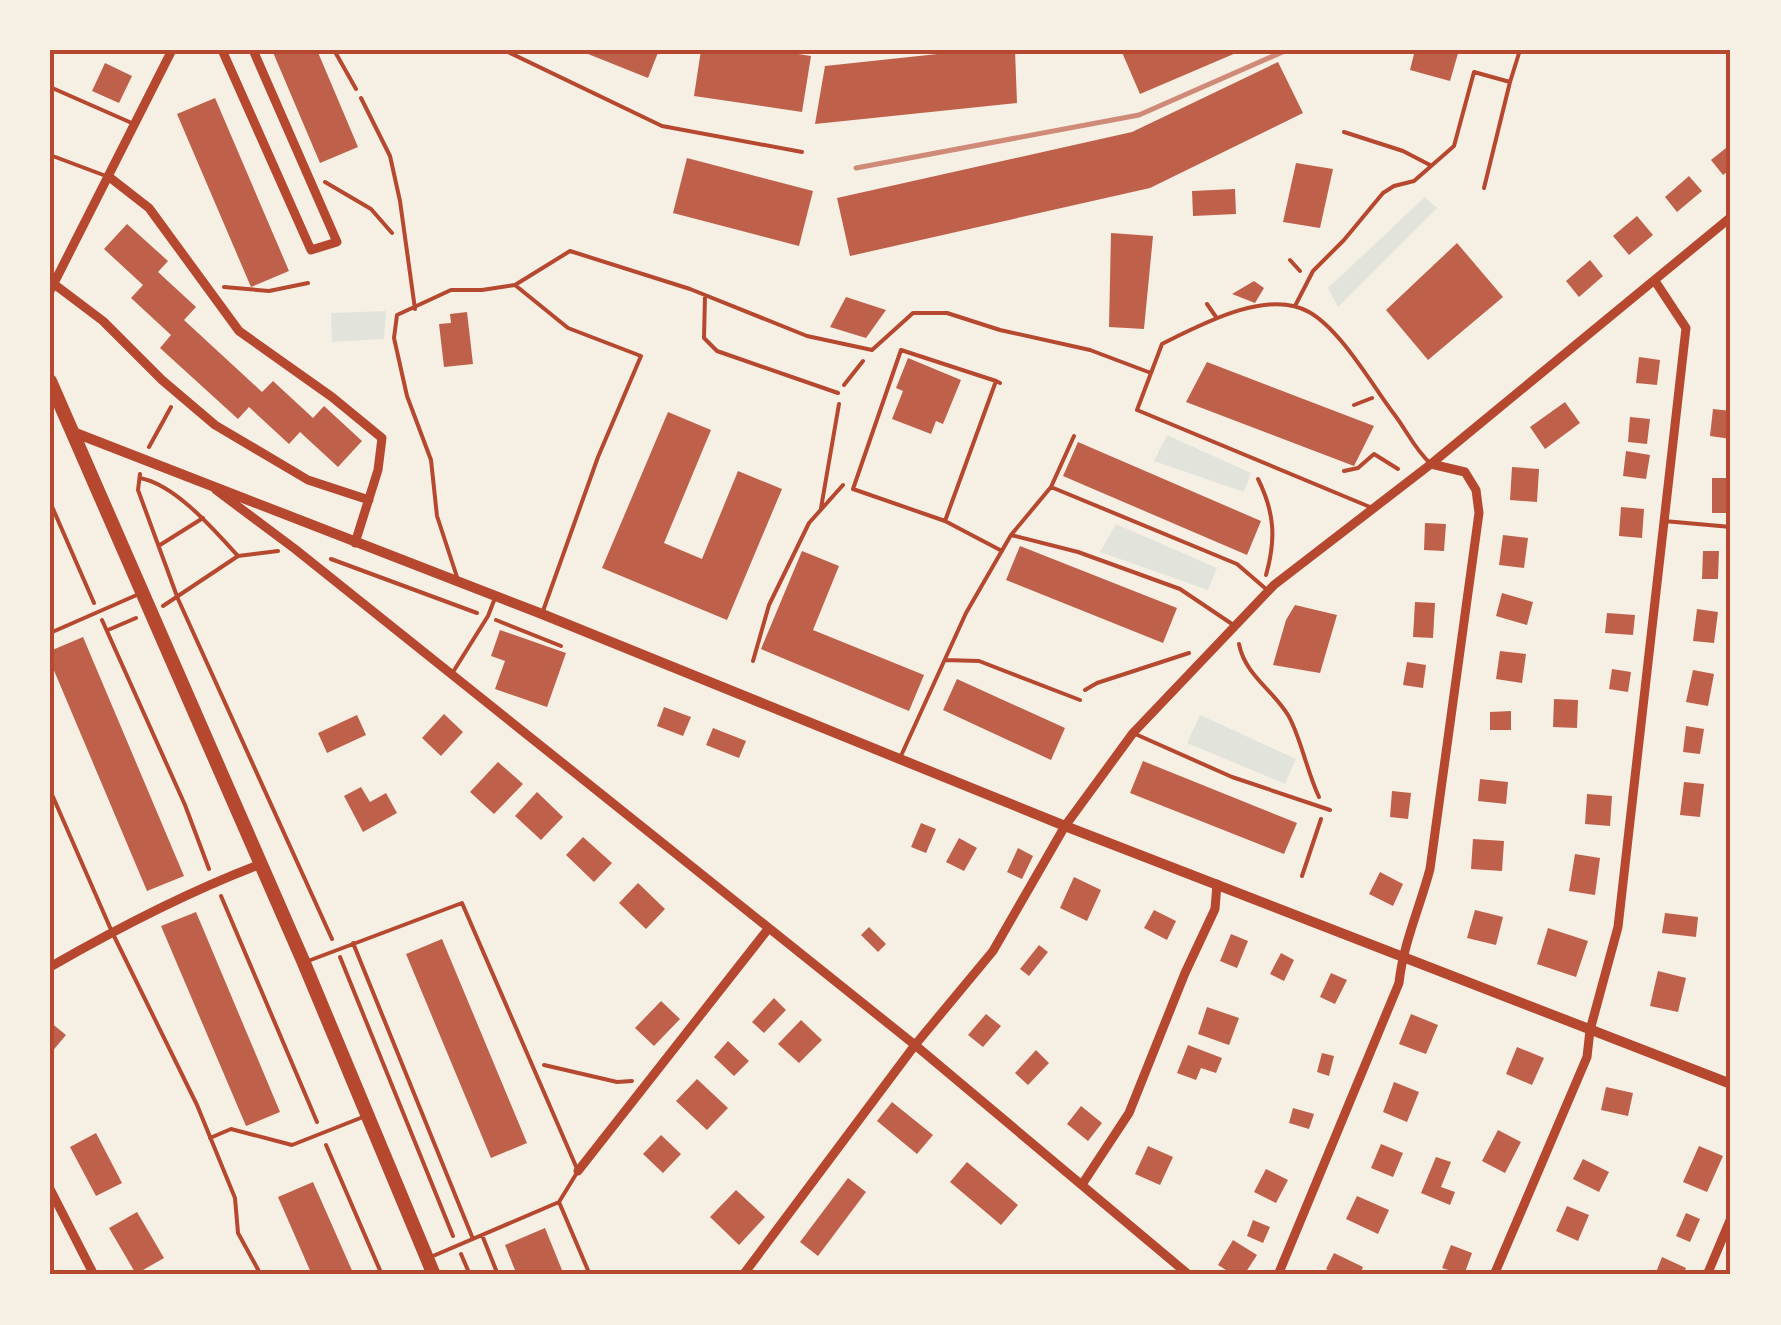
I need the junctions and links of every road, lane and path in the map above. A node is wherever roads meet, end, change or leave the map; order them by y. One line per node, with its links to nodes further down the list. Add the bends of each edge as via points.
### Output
1 (172, 50): 9 (street)
2 (222, 50): 14 (street, via 311,250 337,242)
3 (253, 50): 14 (street)
4 (504, 50): 11 (lane, via 662,126)
5 (1520, 50): 6 (lane)
6 (1510, 82): 13 (lane, via 1474,72 1454,146); 16 (lane)
7 (50, 87): 9 (lane)
8 (360, 98): 27 (lane, via 390,156)
9 (134, 124): 15 (street)
10 (1344, 132): 13 (lane)
11 (802, 152)
12 (50, 154): 15 (lane)
13 (1430, 165): 26 (lane, via 1363,214 1313,271)
14 (307, 174): 18 (path, via 371,209)
15 (108, 176): 23 (street); 46 (street, via 149,208 239,331 382,438)
16 (1484, 188)
17 (1731, 218): 19 (street)
18 (395, 237)
19 (1655, 281): 39 (street); 50 (street, via 1686,328)
20 (308, 282): 22 (path, via 269,291)
21 (515, 285): 24 (lane, via 570,251); 27 (lane, via 451,290); 64 (lane, via 568,328 641,356)
22 (224, 287)
23 (52, 288): 33 (street, via 102,321)
24 (705, 296): 29 (lane, via 807,336); 32 (lane, via 704,338 717,351)
25 (1208, 304): 28 (lane)
26 (1295, 306): 28 (lane); 34 (lane, via 1335,336)
27 (416, 308): 58 (lane, via 398,315 394,338)
28 (1216, 318): 30 (lane, via 1162,344)
29 (872, 350): 30 (lane, via 913,313 947,313); 32 (path)
30 (1151, 373): 47 (lane, via 1137,410)
31 (50, 381): 36 (main road)
32 (838, 393): 48 (path)
33 (178, 394): 38 (path); 46 (street, via 308,480)
34 (1382, 397): 35 (path); 39 (lane)
35 (1354, 405)
36 (74, 432): 38 (street); 60 (main road)
37 (1074, 436): 44 (lane)
38 (142, 458): 45 (street); 55 (path, via 138,490)
39 (1431, 464): 47 (street); 89 (street, via 1465,472 1479,513 1430,869)
40 (1398, 469): 41 (path, via 1374,454)
41 (1344, 472)
42 (848, 479): 48 (path)
43 (1258, 479): 59 (path, via 1274,522)
44 (1050, 486): 53 (lane); 59 (lane, via 1237,564)
45 (214, 488): 54 (street); 75 (street)
46 (368, 500): 54 (street)
47 (1373, 508): 59 (street)
48 (820, 513): 74 (path, via 770,605)
49 (203, 518): 55 (path)
50 (1664, 521): 52 (lane); 92 (street, via 1618,926)
51 (945, 522): 51 (lane, via 854,489 901,350 998,382); 56 (lane)
52 (1731, 527)
53 (1011, 534): 56 (lane); 66 (lane, via 1180,589)
54 (355, 544): 58 (street)
55 (159, 546): 61 (path)
56 (1002, 551): 72 (lane)
57 (238, 556): 61 (path)
58 (460, 584): 62 (street)
59 (1266, 587): 66 (street)
60 (143, 592): 63 (main road); 68 (lane)
61 (178, 598): 63 (path); 88 (path)
62 (494, 598): 64 (street); 65 (lane)
63 (152, 611): 67 (path); 82 (main road)
64 (542, 614): 78 (street)
65 (488, 616): 69 (path); 75 (lane)
66 (1235, 626): 77 (street); 80 (path, via 1240,653 1288,715)
67 (107, 631)
68 (50, 633)
69 (561, 646)
70 (942, 650): 72 (lane)
71 (1195, 651): 76 (path, via 1097,683)
72 (948, 652): 73 (lane)
73 (945, 660): 76 (lane, via 979,661); 78 (lane)
74 (753, 661)
75 (451, 674): 85 (street)
76 (1076, 699)
77 (1134, 733): 80 (lane, via 1232,777); 81 (street)
78 (900, 758): 81 (street)
79 (50, 790): 86 (lane)
80 (1328, 809): 83 (path)
81 (1065, 826): 84 (street); 93 (street, via 993,951)
82 (260, 864): 86 (street); 90 (main road)
83 (1302, 876)
84 (1217, 884): 89 (street); 100 (street, via 1215,909 1129,1113)
85 (768, 929): 93 (street); 95 (street)
86 (112, 932): 91 (street); 98 (lane)
87 (353, 943): 88 (lane); 94 (lane, via 462,902); 105 (lane)
88 (337, 949): 90 (lane); 106 (path)
89 (1402, 956): 92 (street); 116 (street, via 1399,983)
90 (304, 963): 97 (main road)
91 (50, 967)
92 (1590, 1030): 96 (street); 117 (street, via 1587,1057)
93 (915, 1045): 100 (street); 114 (street)
94 (531, 1062): 95 (path, via 617,1082); 99 (lane)
95 (655, 1073): 99 (street)
96 (1731, 1084)
97 (368, 1115): 98 (lane, via 292,1146 231,1129); 107 (main road)
98 (210, 1138): 109 (lane, via 235,1198 238,1233)
99 (578, 1171): 102 (lane)
100 (1084, 1183): 115 (street)
101 (50, 1190): 108 (street)
102 (559, 1202): 104 (lane); 113 (lane)
103 (1731, 1218): 118 (street)
104 (482, 1235): 105 (lane); 112 (lane)
105 (473, 1239): 106 (lane)
106 (457, 1246): 107 (lane); 111 (path)
107 (427, 1258): 110 (main road)
108 (94, 1275)
109 (261, 1275)
110 (434, 1275)
111 (470, 1275)
112 (498, 1275)
113 (590, 1275)
114 (744, 1275)
115 (1189, 1275)
116 (1278, 1275)
117 (1494, 1275)
118 (1707, 1275)

